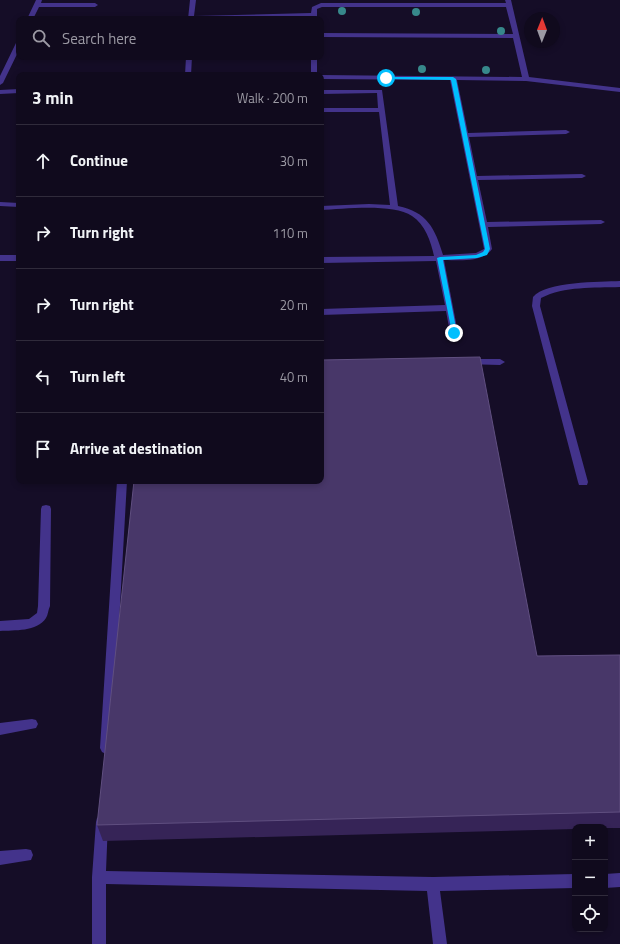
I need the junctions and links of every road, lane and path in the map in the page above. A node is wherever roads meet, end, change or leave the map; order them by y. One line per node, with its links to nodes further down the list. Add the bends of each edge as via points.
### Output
1 (193, 0): 7 (street)
2 (38, 2): 5 (street); 6 (street)
3 (326, 2): 4 (street); 8 (street, via 314,8)
4 (508, 3): 10 (street)
5 (95, 5)
6 (31, 16)
7 (191, 16)
8 (314, 16)
9 (324, 34): 10 (street)
10 (516, 36): 18 (street)
11 (16, 48): 19 (street)
12 (189, 60): 14 (street)
13 (314, 60): 15 (street)
14 (188, 72)
15 (314, 72)
16 (324, 78): 17 (street)
17 (453, 79): 18 (street); 27 (street)
18 (526, 79): 20 (street)
19 (0, 83)
20 (620, 90)
21 (16, 91): 22 (street)
22 (0, 92)
23 (324, 92): 25 (street, via 380,91)
24 (324, 110): 25 (street)
25 (382, 110): 33 (street)
26 (566, 132): 27 (street)
27 (466, 134): 29 (street)
28 (582, 176): 29 (street)
29 (474, 178): 35 (street)
30 (0, 204): 31 (street)
31 (16, 205)
32 (324, 208): 33 (street)
33 (394, 208): 38 (street, via 415,214 424,222)
34 (601, 222): 35 (street)
35 (483, 225): 38 (street, via 488,249 485,254)
36 (0, 258): 37 (street)
37 (16, 258)
38 (440, 258): 39 (street); 41 (street)
39 (324, 260)
40 (620, 284): 46 (street, via 546,291 538,297 536,306)
41 (450, 308): 42 (street); 43 (street)
42 (324, 312)
43 (454, 333)
44 (461, 362): 45 (street)
45 (500, 362)
46 (583, 482)
47 (122, 484): 52 (street)
48 (46, 510): 49 (street, via 42,615 29,623)
49 (0, 626)
50 (32, 724): 51 (street)
51 (0, 729)
52 (105, 758)
53 (102, 814): 56 (street)
54 (26, 855): 55 (street)
55 (0, 858)
56 (98, 878): 60 (street); 61 (street)
57 (620, 880): 59 (street)
58 (572, 881): 60 (street)
59 (608, 881)
60 (433, 884): 62 (street)
61 (98, 944)
62 (440, 944)

